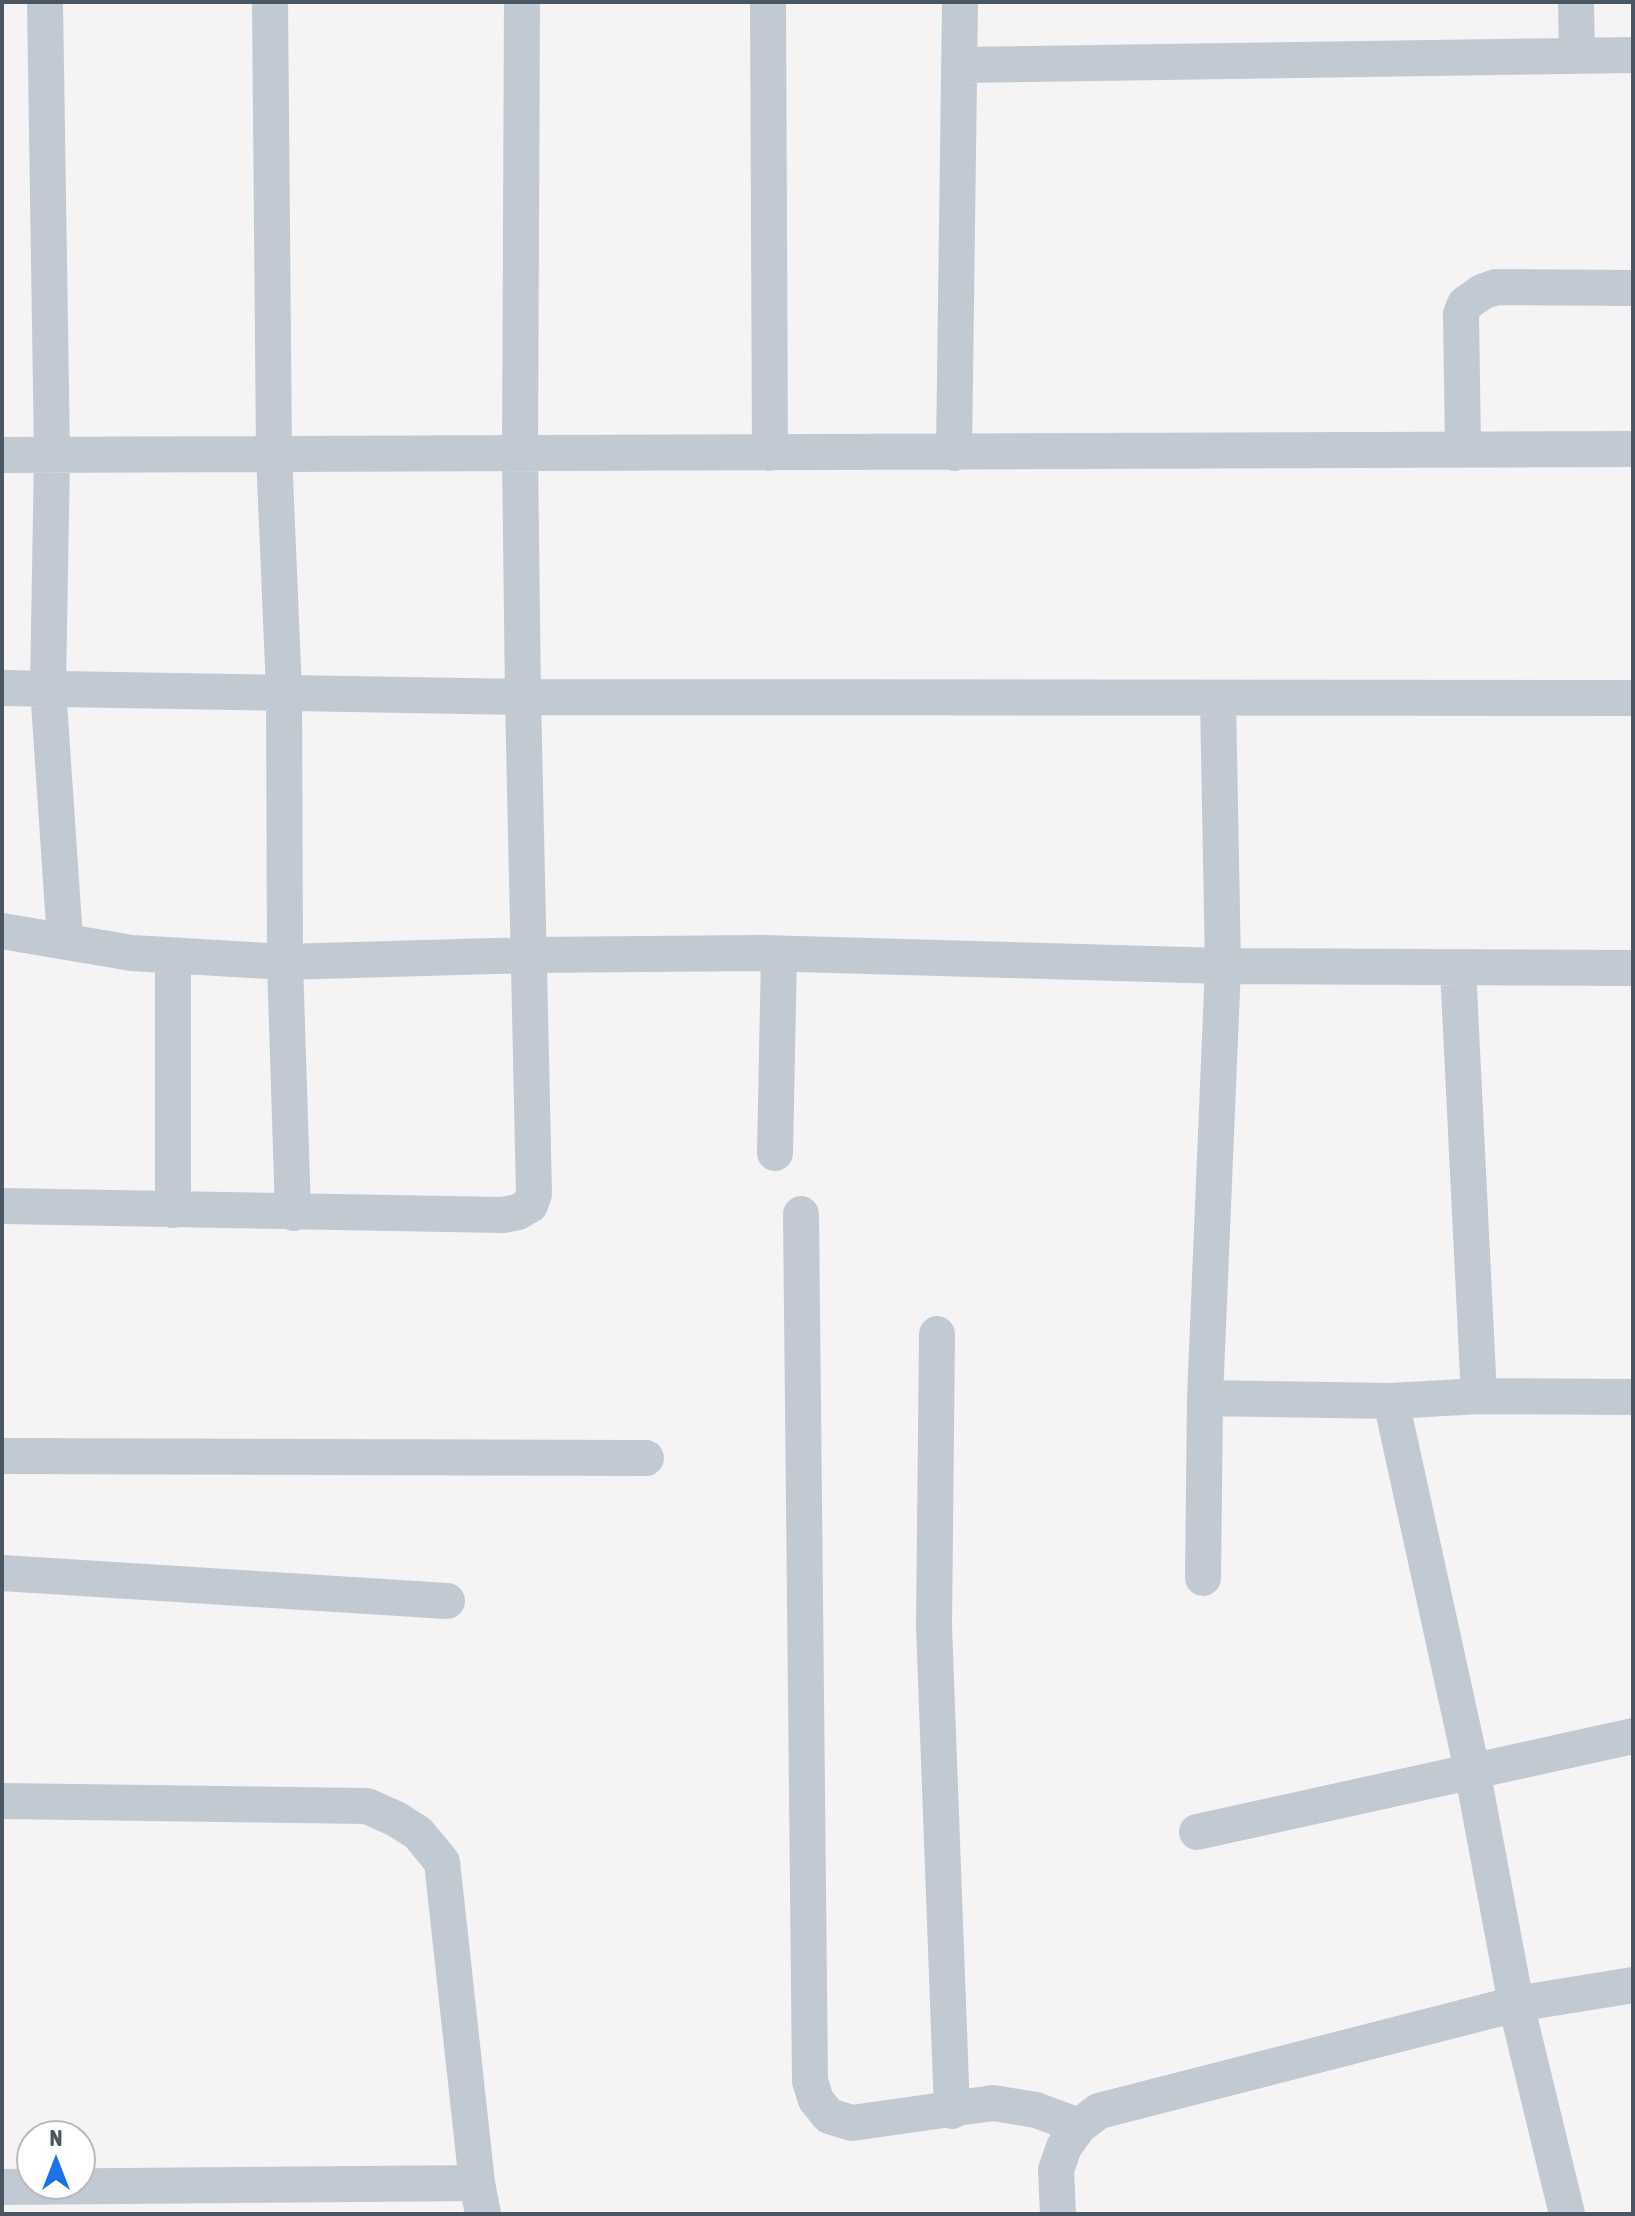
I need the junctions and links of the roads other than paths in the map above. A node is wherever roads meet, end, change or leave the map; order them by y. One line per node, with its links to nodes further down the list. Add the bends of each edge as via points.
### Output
1 (45, 2): 18 (street)
2 (270, 2): 15 (street)
3 (522, 2): 16 (street)
4 (768, 2): 13 (street)
5 (960, 2): 9 (street)
6 (1576, 2): 8 (street)
7 (1633, 55): 8 (street)
8 (1577, 56): 9 (street)
9 (961, 65): 14 (street)
10 (1633, 288): 11 (street, via 1496,287 1465,304)
11 (1463, 449): 12 (street); 14 (street)
12 (1633, 449)
13 (770, 453): 14 (street); 16 (street)
14 (954, 453)
15 (274, 454): 16 (street); 18 (street); 21 (street)
16 (520, 454): 22 (street)
17 (2, 455): 18 (street)
18 (52, 455): 20 (street)
19 (2, 688): 20 (street)
20 (48, 688): 21 (street); 26 (street)
21 (284, 691): 22 (street); 30 (street)
22 (523, 697): 24 (street); 28 (street)
23 (1633, 698): 24 (street)
24 (1218, 699): 31 (street)
25 (2, 931): 26 (street)
26 (65, 940): 29 (street)
27 (779, 954): 28 (street); 31 (street); 34 (street)
28 (529, 955): 30 (street); 37 (street, via 534,1194 530,1205 503,1215)
29 (173, 956): 30 (street); 36 (street)
30 (285, 962): 37 (street)
31 (1223, 966): 33 (street); 42 (street)
32 (1633, 968): 33 (street)
33 (1458, 969): 40 (street)
34 (775, 1153)
35 (2, 1206): 36 (street)
36 (173, 1210): 37 (street)
37 (293, 1213)
38 (801, 1214): 55 (street, via 810,2081 829,2116 852,2123)
39 (937, 1334): 55 (street, via 934,1626)
40 (1479, 1396): 41 (street); 43 (street)
41 (1633, 1397)
42 (1205, 1398): 43 (street); 47 (street)
43 (1391, 1401): 50 (street)
44 (2, 1456): 45 (street)
45 (646, 1458)
46 (2, 1573): 48 (street)
47 (1203, 1578)
48 (447, 1601)
49 (1633, 1736): 50 (street)
50 (1472, 1770): 52 (street); 54 (street)
51 (2, 1801): 58 (street, via 367,1806 418,1833 442,1862)
52 (1197, 1832)
53 (1633, 1985): 54 (street)
54 (1516, 2004): 56 (street, via 1099,2111); 60 (street)
55 (952, 2111): 56 (street, via 993,2103 1014,2105)
56 (1079, 2126): 59 (street, via 1056,2170)
57 (2, 2187): 58 (street)
58 (480, 2199)
59 (1058, 2214)
60 (1567, 2214)

